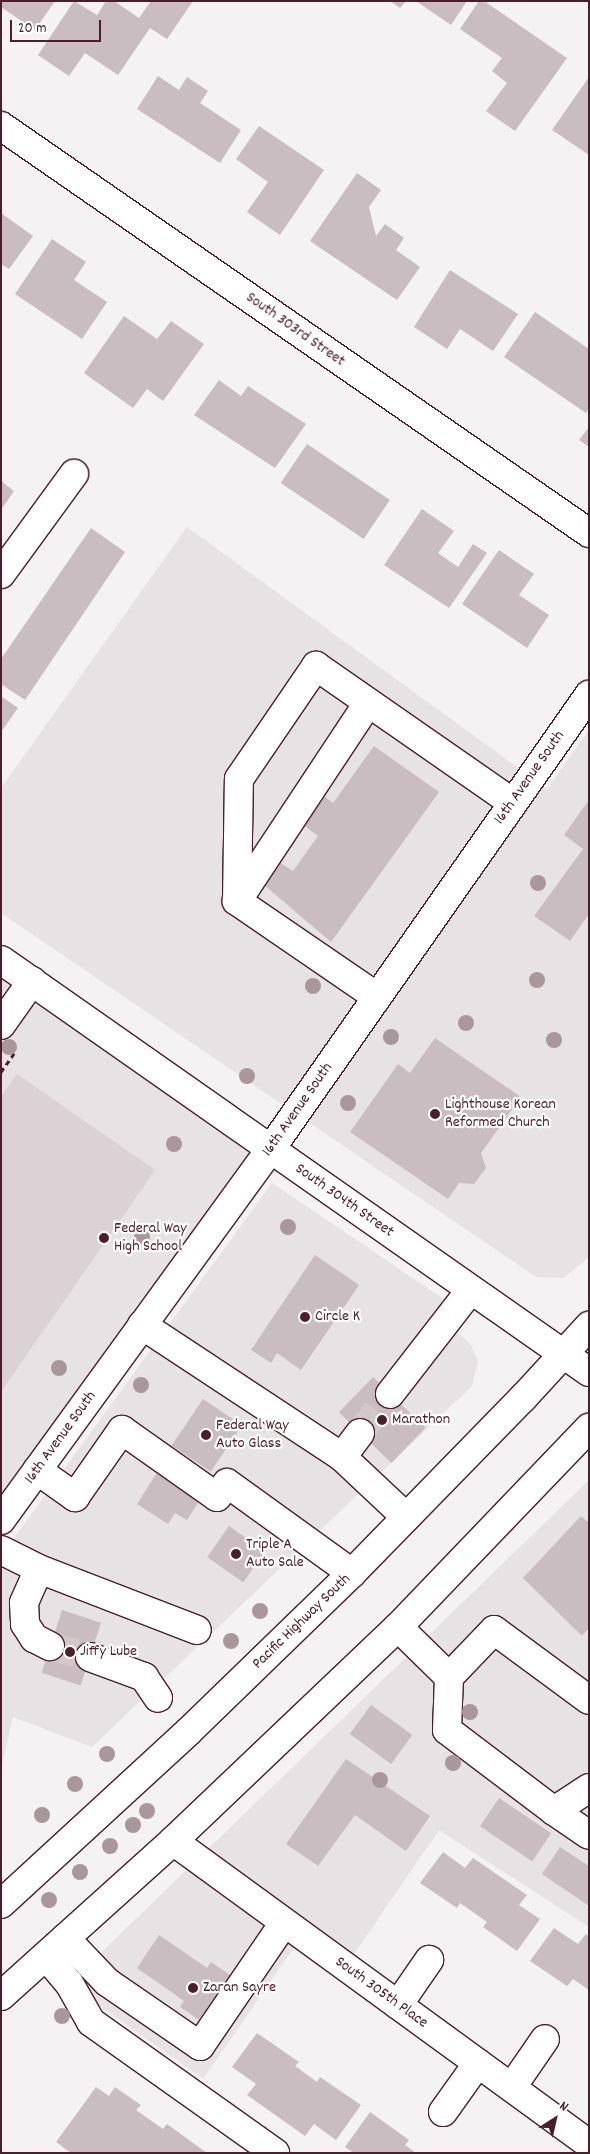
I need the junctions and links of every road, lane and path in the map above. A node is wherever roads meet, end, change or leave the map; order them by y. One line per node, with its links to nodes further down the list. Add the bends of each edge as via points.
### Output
1 (1, 126): 3 (street, South 303rd Street)
2 (74, 474): 4 (street)
3 (589, 533)
4 (1, 574)
5 (589, 695): 7 (street, 16th Avenue South)
6 (368, 702): 7 (street); 8 (street); 8 (street, via 316,666 239,779)
7 (513, 803): 11 (street, 16th Avenue South)
8 (237, 900): 11 (street)
9 (1, 960): 10 (street, South 304th Street)
10 (32, 981): 12 (street); 13 (street, South 304th Street)
11 (377, 997): 13 (street, 16th Avenue South)
12 (1, 1024)
13 (270, 1150): 14 (street, South 304th Street); 15 (street, 16th Avenue South)
14 (470, 1291): 17 (street, South 304th Street); 19 (street)
15 (142, 1325): 22 (street); 23 (street, 16th Avenue South)
16 (589, 1326): 17 (street, Pacific Highway South)
17 (562, 1355): 18 (street, South 304th Street); 24 (street, Pacific Highway South)
18 (589, 1372)
19 (390, 1394)
20 (589, 1428): 29 (street)
21 (360, 1433): 22 (street)
22 (342, 1456): 24 (street)
23 (38, 1470): 25 (street, 16th Avenue South); 28 (street, via 75,1497 122,1430 218,1497 227,1483)
24 (406, 1517): 28 (street, Pacific Highway South)
25 (1, 1520)
26 (1, 1550): 27 (street)
27 (39, 1569): 30 (street); 31 (street, via 24,1602 29,1632)
28 (352, 1573): 40 (street, Pacific Highway South, via 190,1731)
29 (398, 1627): 33 (street); 39 (street)
30 (197, 1630)
31 (48, 1655)
32 (88, 1666): 34 (street)
33 (449, 1677): 35 (street, via 494,1630); 37 (street, via 447,1730)
34 (158, 1698)
35 (589, 1700)
36 (589, 1788): 37 (street)
37 (554, 1811): 38 (street)
38 (589, 1835)
39 (173, 1841): 41 (street, South 305th Place); 42 (street)
40 (1, 1904)
41 (284, 1922): 42 (street, via 200,2046); 45 (street, South 305th Place)
42 (55, 1948): 44 (street); 51 (street, via 69,1983 91,2022)
43 (429, 1960): 45 (street)
44 (1, 1996)
45 (398, 2005): 47 (street, South 305th Place)
46 (545, 2039): 48 (street)
47 (478, 2063): 48 (street, South 305th Place); 49 (street)
48 (512, 2087): 50 (street, South 305th Place)
49 (443, 2112)
50 (589, 2144): 52 (street)
51 (275, 2153)
52 (583, 2153)

